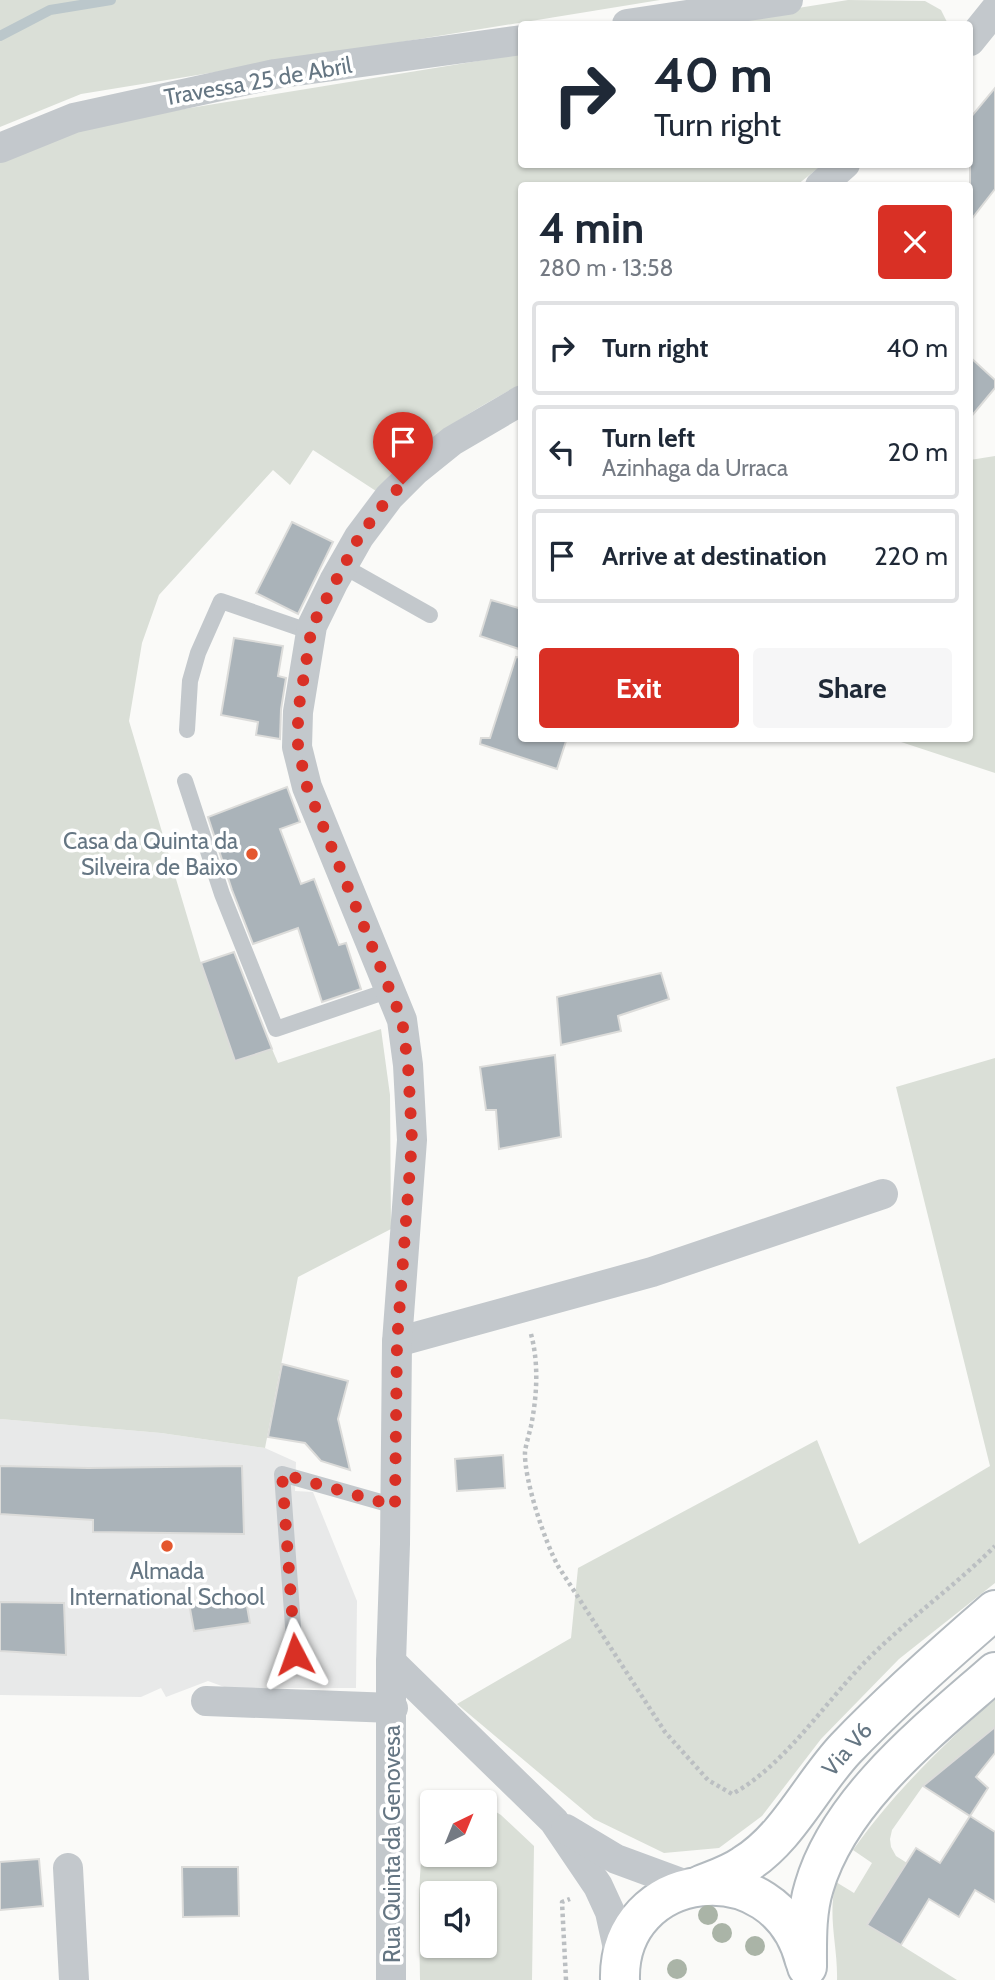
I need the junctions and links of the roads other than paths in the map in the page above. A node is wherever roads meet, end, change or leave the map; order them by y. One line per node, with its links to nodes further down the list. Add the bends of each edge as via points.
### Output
1 (788, 0): 4 (street)
2 (972, 0): 3 (street)
3 (995, 7): 5 (street)
4 (647, 21)
5 (973, 37)
6 (518, 41): 7 (street, Travessa 25 de Abril, via 275,74 74,118)
7 (0, 148)
8 (840, 168): 9 (street)
9 (825, 182)
10 (518, 402): 11 (street, Rua Quinta da Genovesa, via 452,441 416,470 389,497)
11 (343, 566): 12 (lane); 13 (street, Rua Quinta da Genovesa)
12 (430, 615)
13 (311, 632): 14 (lane, via 221,601 190,681); 16 (street, Rua Quinta da Genovesa, via 298,712 298,747 307,787)
14 (187, 730)
15 (185, 781): 16 (lane, via 222,894 276,1029)
16 (390, 990): 18 (street, Rua Quinta da Genovesa, via 402,1020 412,1140)
17 (883, 1194): 18 (street, via 665,1268)
18 (397, 1342): 19 (street, Rua Quinta da Genovesa)
19 (395, 1506): 21 (lane, via 282,1474); 22 (street, Rua Quinta da Genovesa)
20 (995, 1609): 28 (main road, Via V6, via 871,1722 761,1852 746,1864)
21 (295, 1654)
22 (391, 1662): 25 (street, Rua Quinta da Genovesa); 26 (street)
23 (995, 1672): 30 (main road, Via V6, via 901,1757 839,1833 813,1889)
24 (206, 1701): 25 (street, Rua Quinta da Genovesa)
25 (393, 1707): 32 (street, Rua Quinta da Genovesa)
26 (554, 1821): 28 (street, via 617,1859); 29 (street, via 610,1912)
27 (68, 1868): 31 (street)
28 (696, 1886): 29 (main road, Via V6, via 671,1895 643,1916 630,1935); 30 (main road, via 724,1885 765,1900 790,1925 802,1947)
29 (620, 1971)
30 (807, 1973)
31 (74, 1980)
32 (391, 1980)

